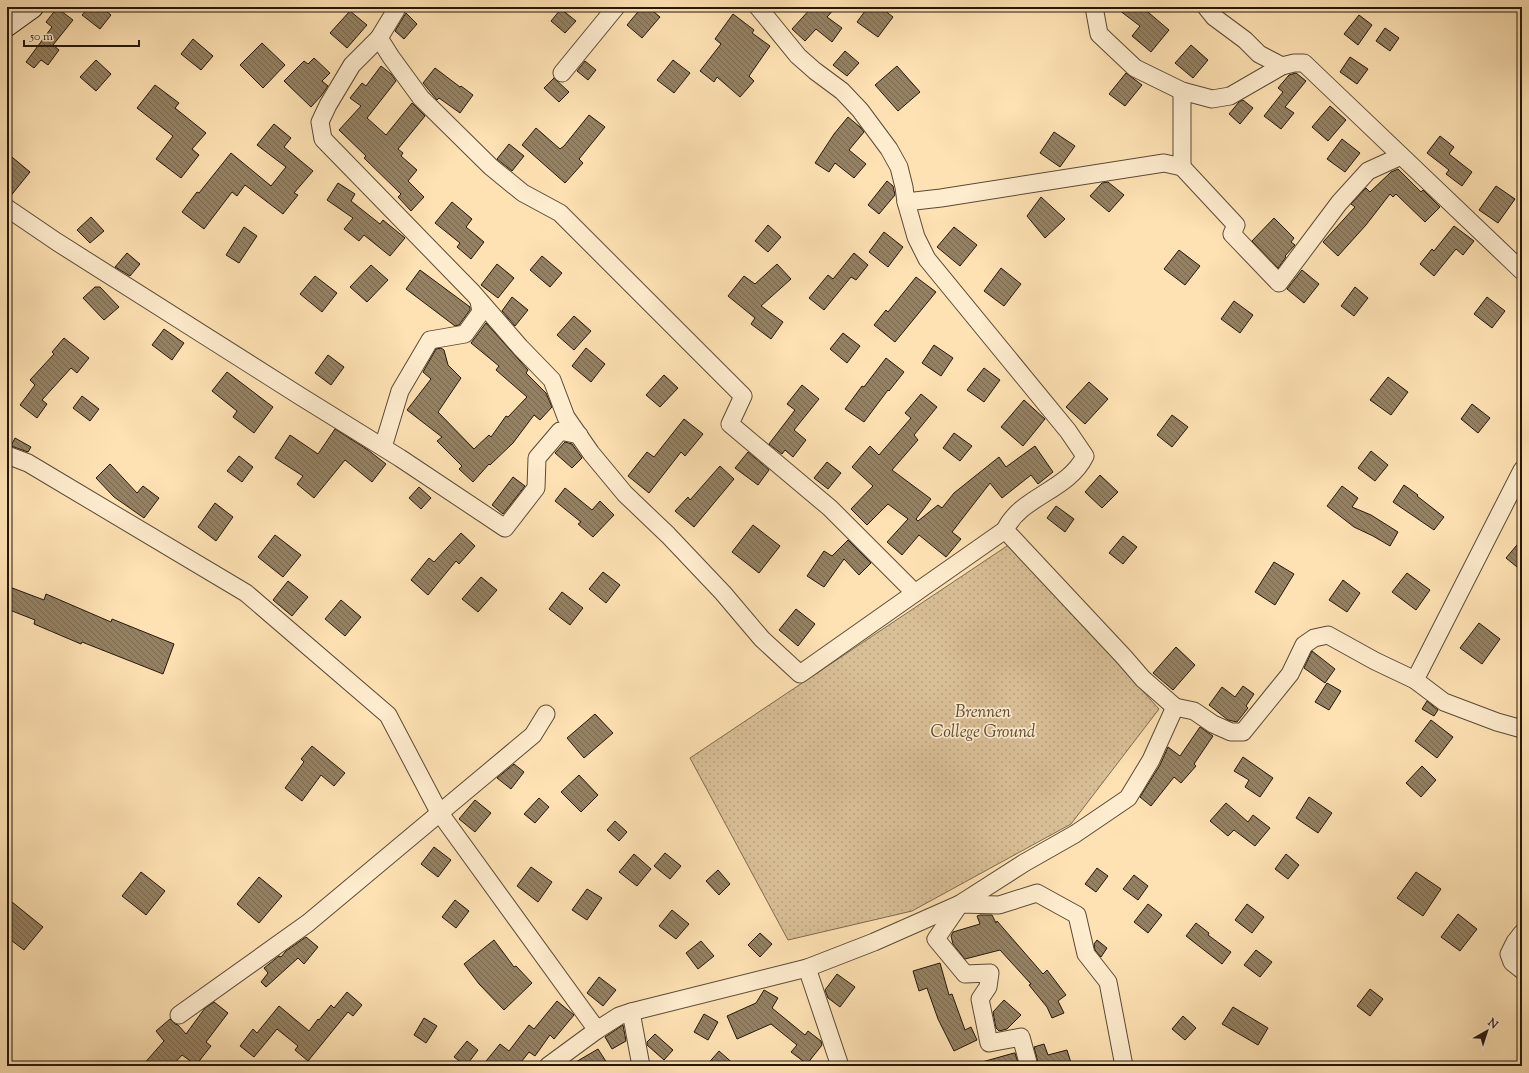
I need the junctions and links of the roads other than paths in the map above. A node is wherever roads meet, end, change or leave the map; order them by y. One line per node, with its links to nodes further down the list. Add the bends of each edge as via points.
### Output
1 (32, 7): 7 (main road)
2 (394, 7): 8 (street, via 396,10)
3 (616, 7): 10 (street)
4 (758, 7): 14 (street, via 798,56 842,91 860,110 899,167)
5 (1094, 7): 11 (street, via 1099,34 1135,68)
6 (1206, 7): 9 (street, via 1214,17 1259,54)
7 (7, 25)
8 (379, 38): 17 (street, via 352,65 328,105 320,122 323,139); 23 (street, via 421,98 491,168 523,193 560,213 743,396 730,424 830,508)
9 (1282, 66): 11 (street, via 1230,96 1212,99); 12 (street, via 1304,63)
10 (562, 73)
11 (1182, 91): 13 (street)
12 (1400, 156): 13 (street, via 1368,171 1339,202 1279,283 1232,234 1236,225); 16 (street)
13 (1182, 167): 14 (street, via 1164,163)
14 (906, 202): 22 (street, via 916,237 927,259 1068,431 1085,456 1080,466 1067,479 1017,512)
15 (7, 208): 19 (street)
16 (1522, 271)
17 (479, 301): 18 (street, via 552,380 566,417); 19 (street, via 481,312 465,334 430,340 400,391)
18 (579, 435): 19 (street, via 560,431 537,458 536,488 505,528); 23 (street, via 625,494 668,535 762,639 800,674)
19 (383, 447)
20 (7, 455): 28 (street, via 28,463 246,593 388,715)
21 (1522, 470): 24 (street)
22 (1005, 530): 23 (street); 25 (street, via 1143,679)
23 (915, 593)
24 (1415, 680): 25 (street, via 1328,635 1314,638 1304,644 1290,674 1243,732 1231,732 1194,711); 27 (street, via 1444,702)
25 (1175, 708): 29 (street, via 1151,760 1128,798 1075,834)
26 (546, 714): 28 (street, via 533,734)
27 (1522, 729)
28 (439, 812): 34 (street, via 308,923); 35 (street)
29 (960, 904): 31 (street); 39 (street, via 936,939 965,974 990,973 988,987 980,999 989,1043 1021,1037); 40 (street, via 999,905 1036,894 1077,915 1086,954 1108,982)
30 (1522, 933): 32 (street, via 1509,954 1512,962)
31 (807, 968): 33 (street); 38 (street)
32 (1522, 970)
33 (631, 1012): 35 (street, via 619,1016); 37 (street)
34 (178, 1015)
35 (597, 1030): 36 (street)
36 (548, 1066)
37 (641, 1066)
38 (840, 1066)
39 (1029, 1066)
40 (1124, 1066)

